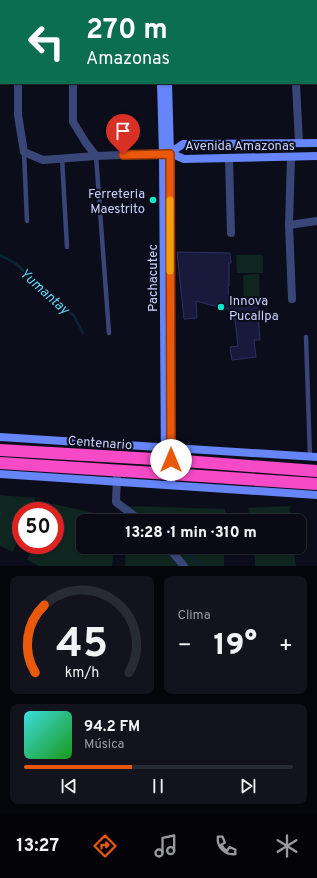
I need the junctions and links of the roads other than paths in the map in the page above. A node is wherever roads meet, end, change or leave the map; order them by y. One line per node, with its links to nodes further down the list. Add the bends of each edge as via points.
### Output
1 (18, 84): 8 (street, via 18,115)
2 (73, 84): 10 (street, via 73,122)
3 (161, 84): 9 (street, Pachacutec)
4 (168, 84): 9 (street, Pachacutec)
5 (296, 84): 6 (street)
6 (299, 143): 7 (street, Avenida Amazonas); 9 (street, Avenida Amazonas, via 183,144)
7 (317, 143)
8 (24, 152): 13 (street, via 42,160); 15 (lane)
9 (166, 154): 10 (street); 14 (street, Avenida Amazonas, via 184,159); 24 (street, Pachacutec)
10 (96, 156): 13 (street); 21 (lane)
11 (317, 156): 12 (street, Avenida Amazonas)
12 (291, 157): 14 (street, Avenida Amazonas); 17 (street)
13 (62, 158): 19 (lane)
14 (230, 159): 18 (street)
15 (27, 221)
16 (317, 222): 17 (street)
17 (289, 225): 20 (street)
18 (231, 233)
19 (67, 247)
20 (292, 299)
21 (109, 333)
22 (306, 338): 26 (lane)
23 (0, 437): 24 (street)
24 (168, 448): 26 (street); 27 (street, Pachacutec)
25 (0, 450): 27 (highway, Centenario)
26 (313, 457)
27 (168, 460): 29 (highway, Centenario); 32 (street, Pachacutec)
28 (0, 463): 31 (highway, Centenario)
29 (317, 471)
30 (0, 474): 31 (street)
31 (117, 476): 32 (highway, Centenario); 35 (street, via 116,502)
32 (169, 477): 33 (highway, Centenario); 34 (street)
33 (317, 484)
34 (317, 495)
35 (132, 514)
36 (174, 554): 37 (street)
37 (184, 566)

